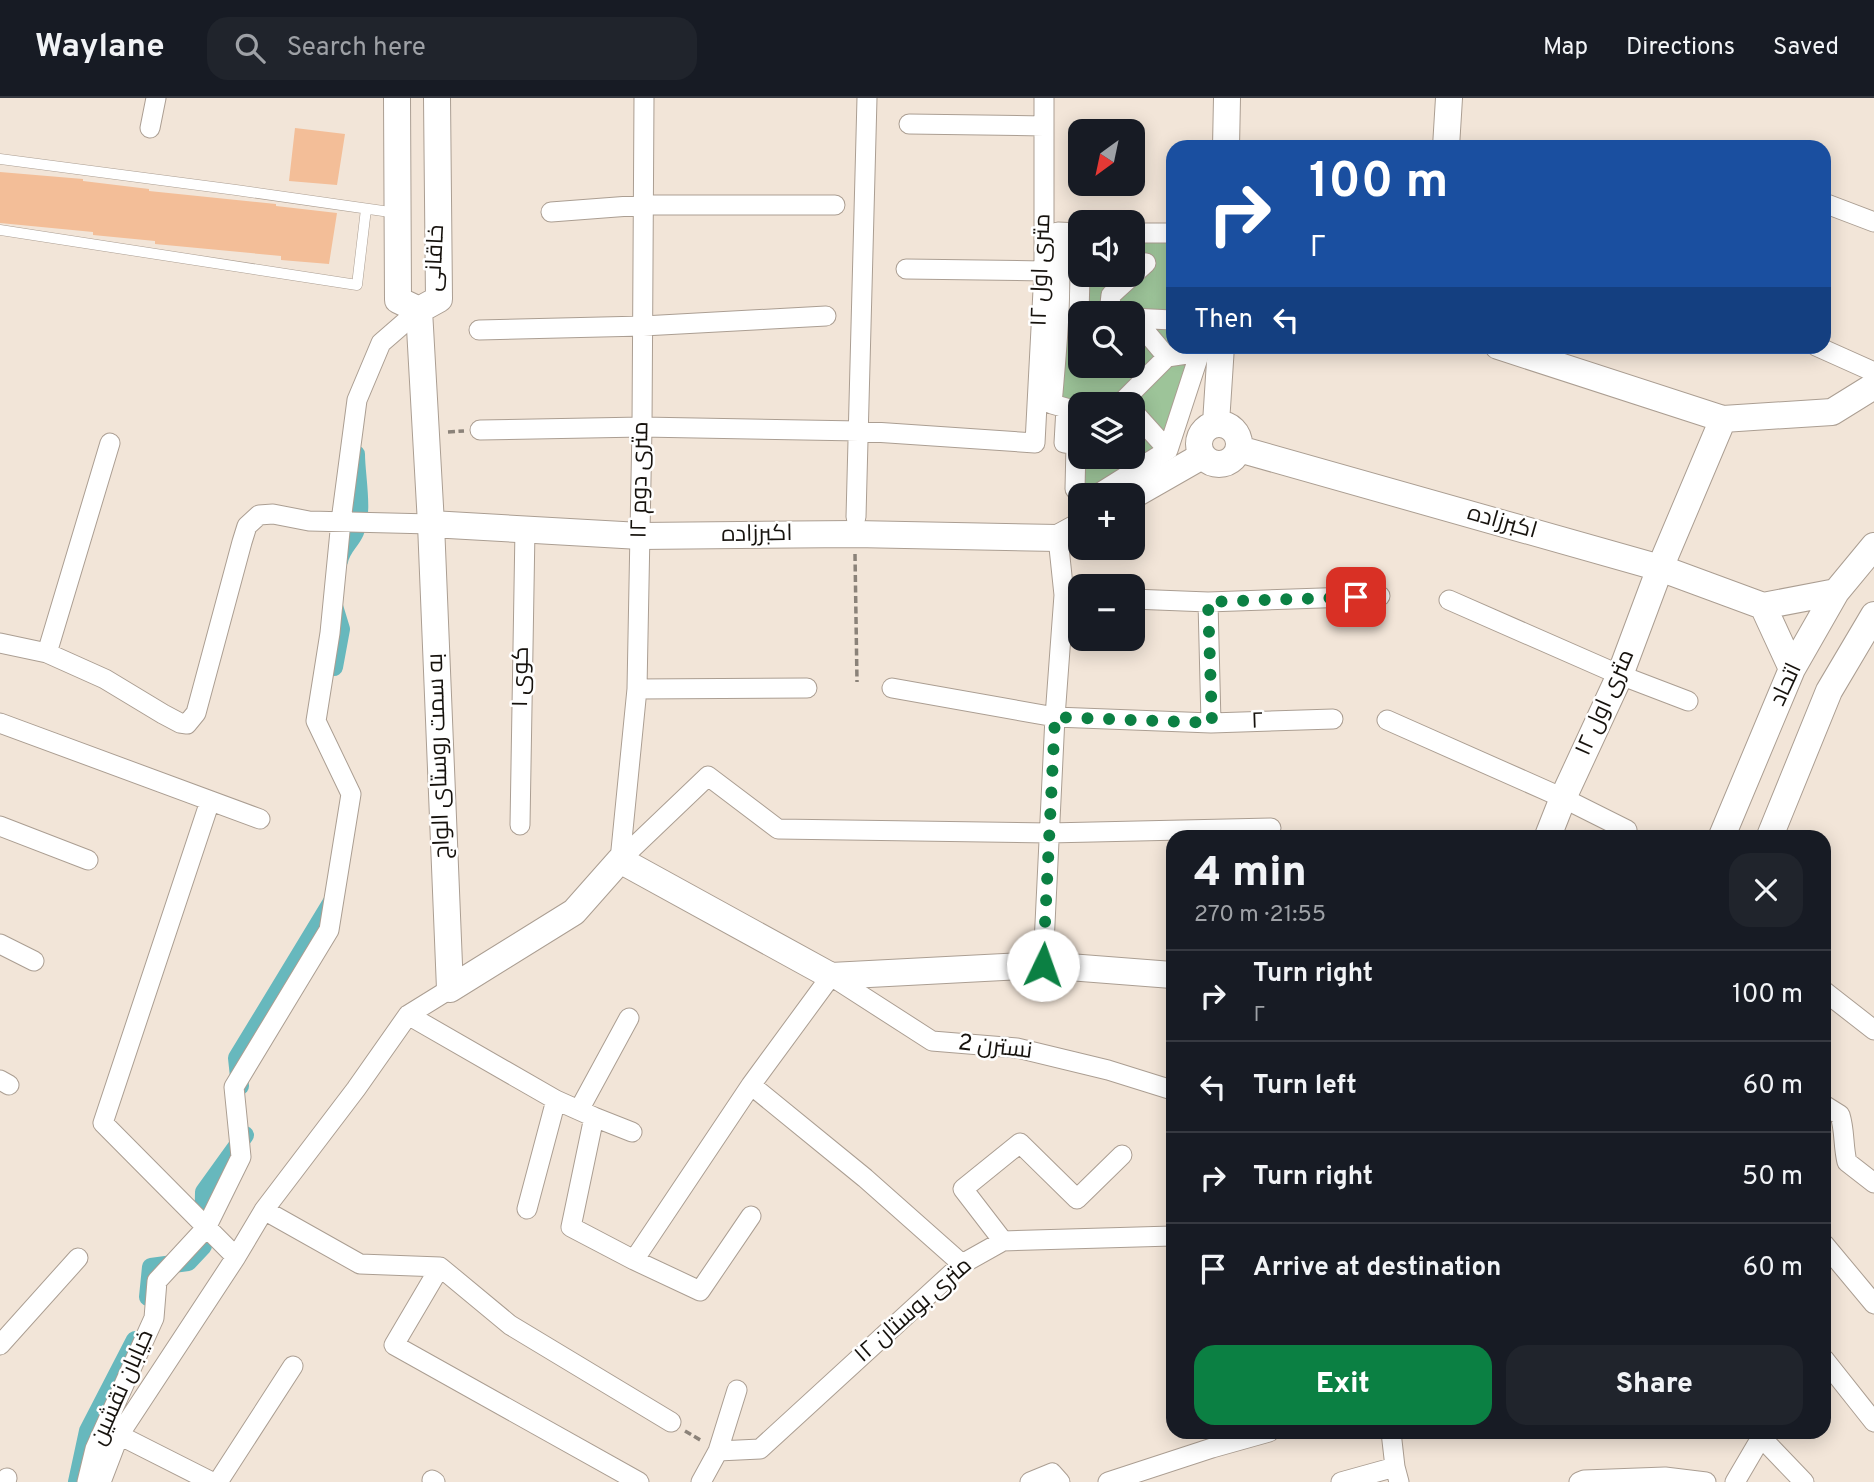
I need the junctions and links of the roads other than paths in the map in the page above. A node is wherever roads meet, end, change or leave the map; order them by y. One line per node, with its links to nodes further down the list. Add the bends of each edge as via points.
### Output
1 (156, 98): 11 (street)
2 (397, 98): 20 (street, خاقانی)
3 (437, 98): 31 (street, خاقانی, via 439,299)
4 (644, 98): 15 (street, ۱۲ متری دوم)
5 (867, 98): 53 (street)
6 (1044, 98): 10 (street, ۱۲ متری اول)
7 (1227, 98): 12 (street)
8 (1449, 98): 13 (street)
9 (909, 124): 10 (street)
10 (1044, 126): 28 (street, ۱۲ متری اول)
11 (150, 128)
12 (1226, 140)
13 (1446, 140)
14 (0, 159): 18 (lane)
15 (643, 205): 16 (street); 19 (street); 35 (street, ۱۲ متری دوم)
16 (835, 205)
17 (1831, 206): 21 (street)
18 (366, 209): 20 (lane); 22 (lane, via 357,285)
19 (551, 212)
20 (398, 213): 31 (street, خاقانی, via 398,300)
21 (1874, 222)
22 (0, 230)
23 (1068, 232): 26 (street, via 1058,232)
24 (1145, 233): 25 (street)
25 (1166, 233)
26 (1068, 254)
27 (906, 269): 28 (street)
28 (1044, 271): 53 (street, ۱۲ متری اول, via 1035,443)
29 (1120, 287): 30 (street)
30 (1111, 301)
31 (419, 310): 61 (street, خیابان نقشین, via 381,343 357,400); 62 (street, به سمت روستای الواج)
32 (826, 316): 35 (street)
33 (1145, 319): 34 (street)
34 (1166, 320)
35 (643, 326): 36 (street); 51 (street, ۱۲ متری دوم)
36 (479, 330)
37 (1068, 333): 55 (street, via 1052,404 1066,408 1064,443)
38 (1145, 333): 44 (street)
39 (1831, 353): 45 (street)
40 (1187, 354): 44 (street)
41 (1199, 354): 57 (street)
42 (1220, 354): 49 (street)
43 (1523, 354): 48 (street)
44 (1167, 357): 47 (street)
45 (1874, 372)
46 (1874, 386): 48 (street, via 1832,412)
47 (1137, 392)
48 (1723, 419): 69 (street, ۱۲ متری اول)
49 (1216, 423): 56 (street, via 1234,430); 58 (street, via 1200,435)
50 (1145, 425): 57 (street)
51 (642, 427): 52 (street); 53 (street); 66 (street, ۱۲ متری دوم)
52 (481, 430)
53 (859, 431): 63 (street)
54 (110, 443): 78 (street)
55 (1068, 443)
56 (1239, 449): 58 (street, via 1232,460 1220,464); 69 (street, اکبرزاده)
57 (1168, 450): 59 (street)
58 (1202, 456): 60 (street)
59 (1115, 483)
60 (1145, 489)
61 (341, 521): 62 (street); 78 (street, via 273,514 259,515 247,526 197,713 187,724); 126 (street, خیابان نقشین, via 316,721 351,794 329,930 234,1087 241,1157)
62 (431, 524): 64 (street, اکبرزاده); 110 (street, به سمت روستای الواج)
63 (855, 525): 65 (street, اکبرزاده); 66 (street, اکبرزاده)
64 (525, 529): 66 (street, اکبرزاده); 93 (street, کوی ۱)
65 (1068, 532)
66 (640, 536): 83 (street, ۱۲ متری دوم)
67 (1068, 545): 85 (street)
68 (1874, 545): 70 (street, اتحاد)
69 (1660, 568): 75 (street, اکبرزاده); 80 (street, ۱۲ متری اول)
70 (1836, 592): 75 (street); 79 (street, اتحاد)
71 (1380, 596): 74 (street)
72 (1145, 600): 74 (street)
73 (1449, 600): 80 (street)
74 (1208, 602): 89 (street)
75 (1763, 606): 79 (street)
76 (1874, 615): 101 (street, اتحاد, via 1829,691)
77 (0, 643): 78 (street)
78 (47, 653)
79 (1792, 669): 100 (street, اتحاد)
80 (1620, 675): 84 (street); 90 (street, ۱۲ متری اول)
81 (807, 688): 83 (street)
82 (892, 688): 85 (street, ۲)
83 (637, 689): 104 (street, ۱۲ متری دوم)
84 (1688, 701)
85 (1055, 717): 89 (street, ۲); 102 (street)
86 (1333, 719): 89 (street, ۲)
87 (1387, 720): 90 (street)
88 (0, 723): 91 (street)
89 (1212, 723)
90 (1563, 798): 98 (street, ۱۲ متری اول); 99 (street)
91 (210, 801): 92 (street); 126 (street, via 103,1123)
92 (260, 820)
93 (520, 825)
94 (0, 826): 103 (street)
95 (1271, 828): 97 (street)
96 (1166, 830): 102 (street)
97 (1182, 830)
98 (1550, 830)
99 (1627, 830)
100 (1725, 830)
101 (1772, 830)
102 (1049, 833): 104 (street, via 778,829 708,776); 107 (street)
103 (88, 860)
104 (620, 860): 109 (street); 110 (street, via 574,912)
105 (0, 944): 106 (street)
106 (34, 961)
107 (1043, 965): 108 (street); 109 (street)
108 (1166, 975)
109 (831, 976): 115 (street); 116 (street, نسترن 2, via 932,1041 1017,1048)
110 (450, 989): 112 (street)
111 (1831, 996): 114 (street)
112 (408, 1015): 117 (street); 124 (street)
113 (629, 1017): 119 (street)
114 (1874, 1030)
115 (751, 1085): 132 (street); 133 (street)
116 (1166, 1088)
117 (556, 1100): 119 (street); 123 (street)
118 (1831, 1109): 122 (street, via 1840,1115 1844,1127 1847,1162)
119 (586, 1114): 120 (street); 132 (street, via 572,1227)
120 (632, 1132)
121 (1122, 1155): 128 (street, via 1076,1199 1020,1143 963,1189)
122 (1874, 1183)
123 (527, 1209)
124 (264, 1210): 130 (street); 134 (street, via 360,1264)
125 (751, 1216): 132 (street, via 700,1291)
126 (206, 1228): 130 (street); 149 (street, خیابان نقشین, via 157,1281 153,1318 95,1449)
127 (1166, 1236): 128 (street, ۱۲ متری بوستان)
128 (1003, 1241): 133 (street, ۱۲ متری بوستان)
129 (1831, 1252): 135 (street)
130 (236, 1257): 142 (street)
131 (78, 1258): 136 (street)
132 (634, 1260)
133 (962, 1264): 147 (street, ۱۲ متری بوستان, via 760,1449)
134 (440, 1268): 140 (street, via 510,1325); 153 (street, via 394,1345)
135 (1874, 1304)
136 (0, 1345)
137 (293, 1366): 152 (street)
138 (1831, 1368): 141 (street)
139 (737, 1390): 147 (street)
140 (671, 1422)
141 (1874, 1422)
142 (119, 1435): 150 (street); 151 (street)
143 (1244, 1439): 157 (street)
144 (1392, 1439): 148 (street)
145 (1756, 1439): 161 (street)
146 (1763, 1439): 162 (street)
147 (718, 1451): 154 (street)
148 (1397, 1475): 158 (street)
149 (87, 1482)
150 (101, 1482)
151 (212, 1482)
152 (218, 1482)
153 (639, 1482)
154 (701, 1482)
155 (1030, 1482): 156 (street, via 1052,1473)
156 (1060, 1482)
157 (1108, 1482)
158 (1341, 1482)
159 (1579, 1482): 160 (street, via 1665,1477)
160 (1706, 1482)
161 (1735, 1482)
162 (1804, 1482)

